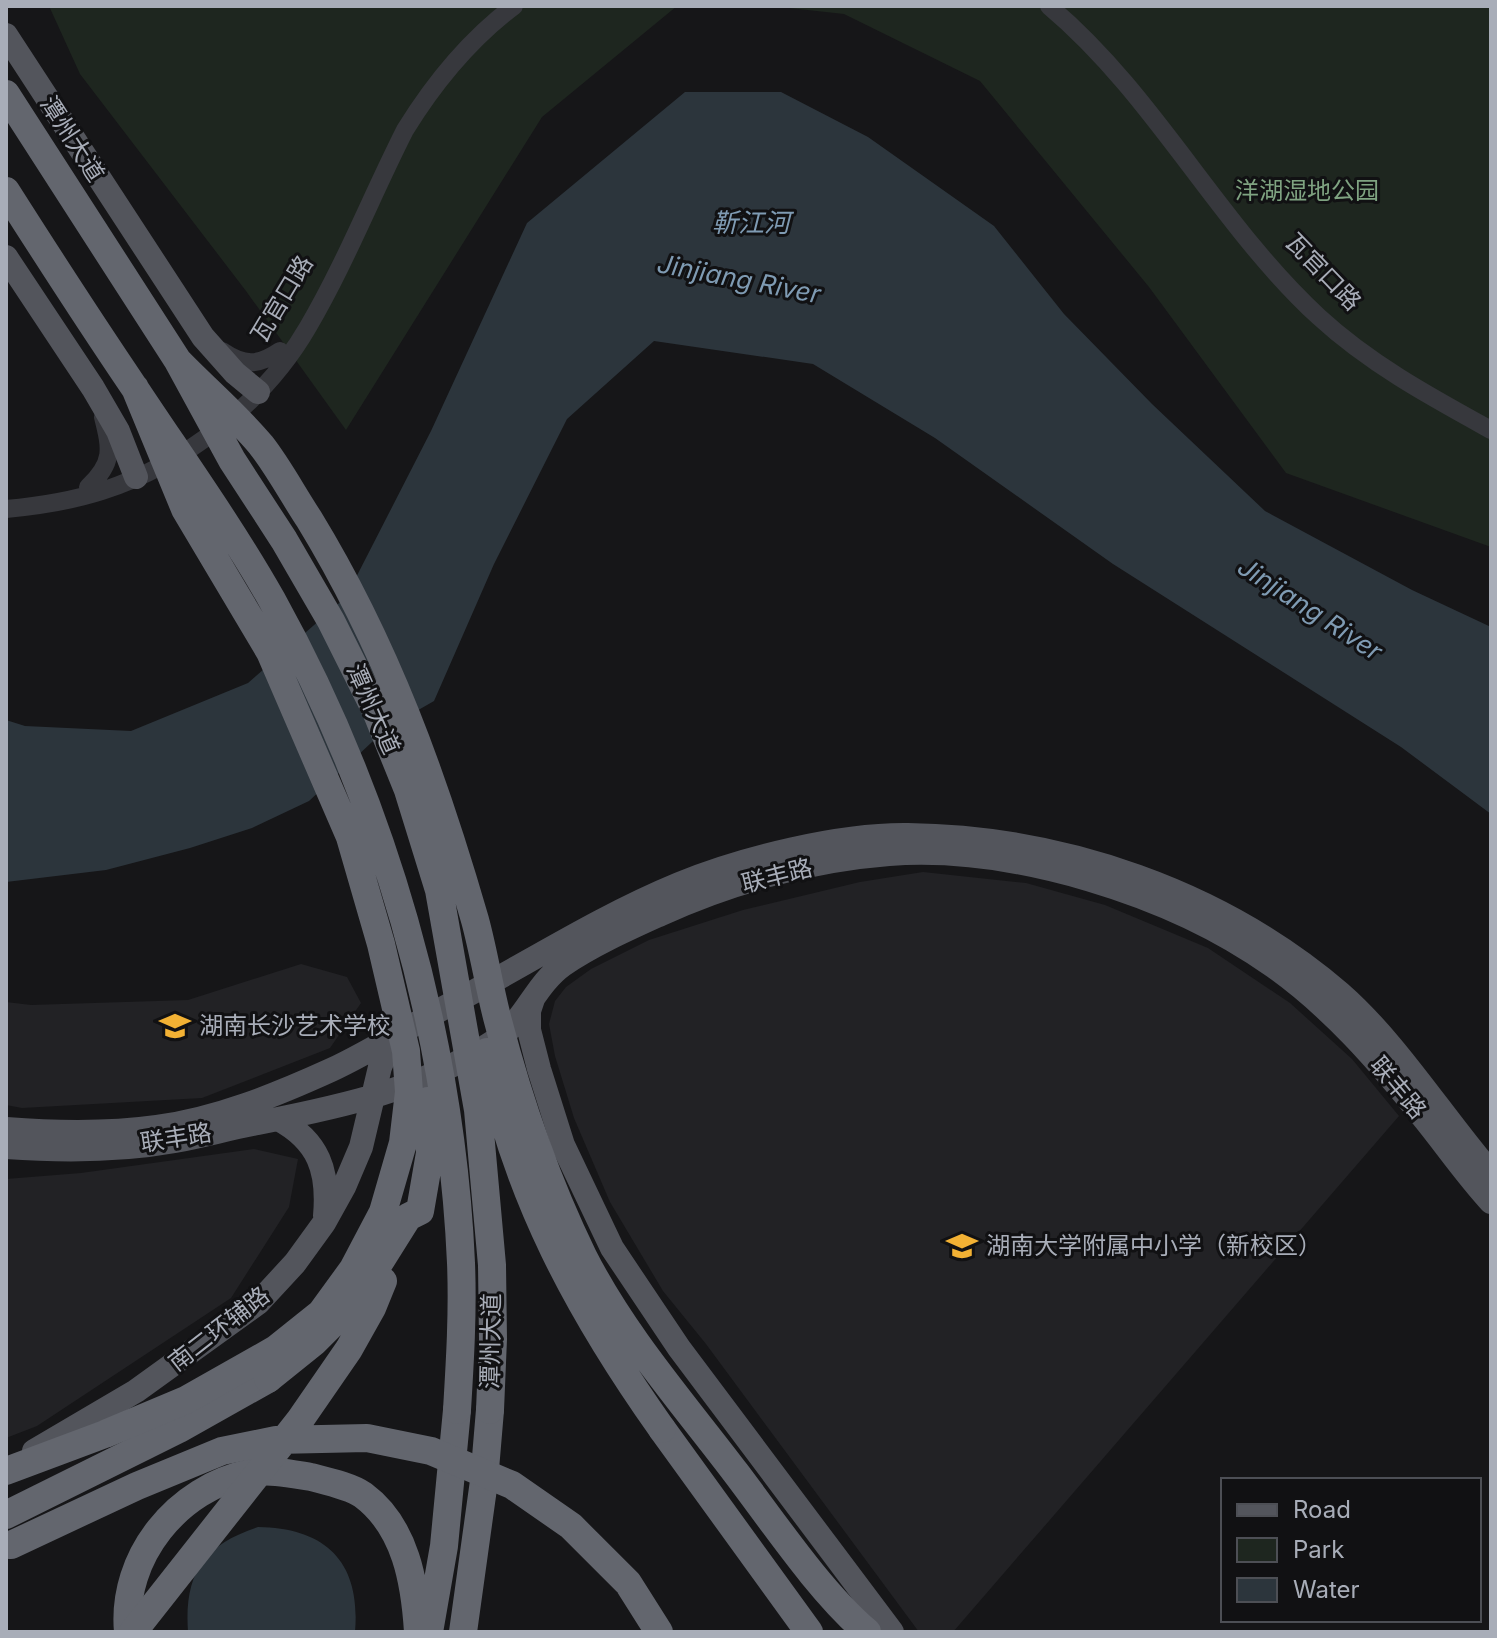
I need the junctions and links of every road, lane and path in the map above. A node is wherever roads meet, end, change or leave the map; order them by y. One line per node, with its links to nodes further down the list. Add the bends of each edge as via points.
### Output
1 (500, 6): 10 (street, 瓦官口路, via 478,22 416,98 322,285)
2 (514, 6): 14 (street, via 480,34 424,100 307,330)
3 (1049, 6): 16 (street, via 1109,65 1251,242 1319,317 1400,379)
4 (1063, 6): 15 (street, 瓦官口路, via 1111,52 1257,238 1325,313 1370,350)
5 (6, 35): 9 (main road, 潭州大道)
6 (6, 94): 11 (highway, 潭州大道, bridge)
7 (6, 191): 13 (highway, bridge)
8 (6, 257): 12 (main road)
9 (203, 337): 10 (street, via 249,364); 14 (main road, 潭州大道)
10 (280, 351): 14 (street, 瓦官口路)
11 (178, 361): 21 (highway, bridge, via 260,445 329,553 384,657); 41 (highway, 潭州大道, bridge, via 359,674 403,777 439,890 478,1110 492,1265 490,1410)
12 (93, 388): 17 (main road); 18 (street, via 109,440 109,461)
13 (135, 388): 22 (highway, bridge, via 185,509 270,652); 40 (highway, 潭州大道, bridge, via 222,518 299,651 368,810 415,956 452,1153 461,1264 457,1410 444,1546)
14 (255, 389): 17 (street, 瓦官口路)
15 (1491, 422)
16 (1491, 430)
17 (134, 473): 18 (street, 瓦官口路); 20 (street, via 90,494)
18 (88, 487): 19 (street, 瓦官口路)
19 (6, 500)
20 (6, 509)
21 (440, 807): 43 (highway, bridge, via 493,1084 531,1203 621,1372); 44 (highway, bridge, via 513,1075 555,1192 589,1266 641,1348 839,1605)
22 (350, 837): 33 (highway, bridge, via 401,964 425,1075 430,1153 420,1211); 35 (highway, bridge, via 385,959 406,1051 409,1092 403,1143 383,1212 353,1269 321,1313 276,1349 186,1400)
23 (535, 995): 25 (main road, via 529,1030); 26 (main road, 联丰路, via 509,1031 494,1042); 32 (main road, 联丰路, via 564,964 639,924 758,879 890,854 1020,863 1103,884 1181,913 1274,966 1352,1034)
24 (393, 1036): 26 (main road, 南二环辅路); 28 (main road, 联丰路, via 335,1068 203,1117 94,1132); 31 (main road, 联丰路, via 621,912 740,863 823,843 904,835 996,841 1062,854 1181,894 1290,954 1343,996 1377,1033)
25 (542, 1080): 30 (main road, via 524,1061 497,1058 382,1111); 45 (main road, via 563,1145 627,1272)
26 (373, 1099): 27 (main road, 联丰路); 30 (main road, 南二环辅路)
27 (278, 1119): 29 (main road, 联丰路, via 160,1143 84,1149); 34 (main road, via 307,1139 324,1171)
28 (6, 1129)
29 (6, 1147)
30 (361, 1147): 34 (main road, 南二环辅路)
31 (1491, 1173)
32 (1491, 1202)
33 (408, 1217): 36 (highway, bridge, via 356,1300 268,1379); 38 (highway, bridge, via 372,1308 349,1349 270,1461)
34 (324, 1223): 35 (main road, 南二环辅路, via 258,1303 136,1391)
35 (6, 1470)
36 (6, 1515)
37 (6, 1547): 42 (highway, bridge, via 222,1451 276,1440 367,1438 431,1451 512,1485 571,1526 628,1583)
38 (130, 1632): 39 (highway, via 128,1600 151,1539 176,1509 212,1485 253,1472 321,1479 361,1493 399,1539 412,1575)
39 (418, 1632)
40 (429, 1632)
41 (463, 1632)
42 (659, 1632)
43 (809, 1632)
44 (867, 1632)
45 (892, 1632)

